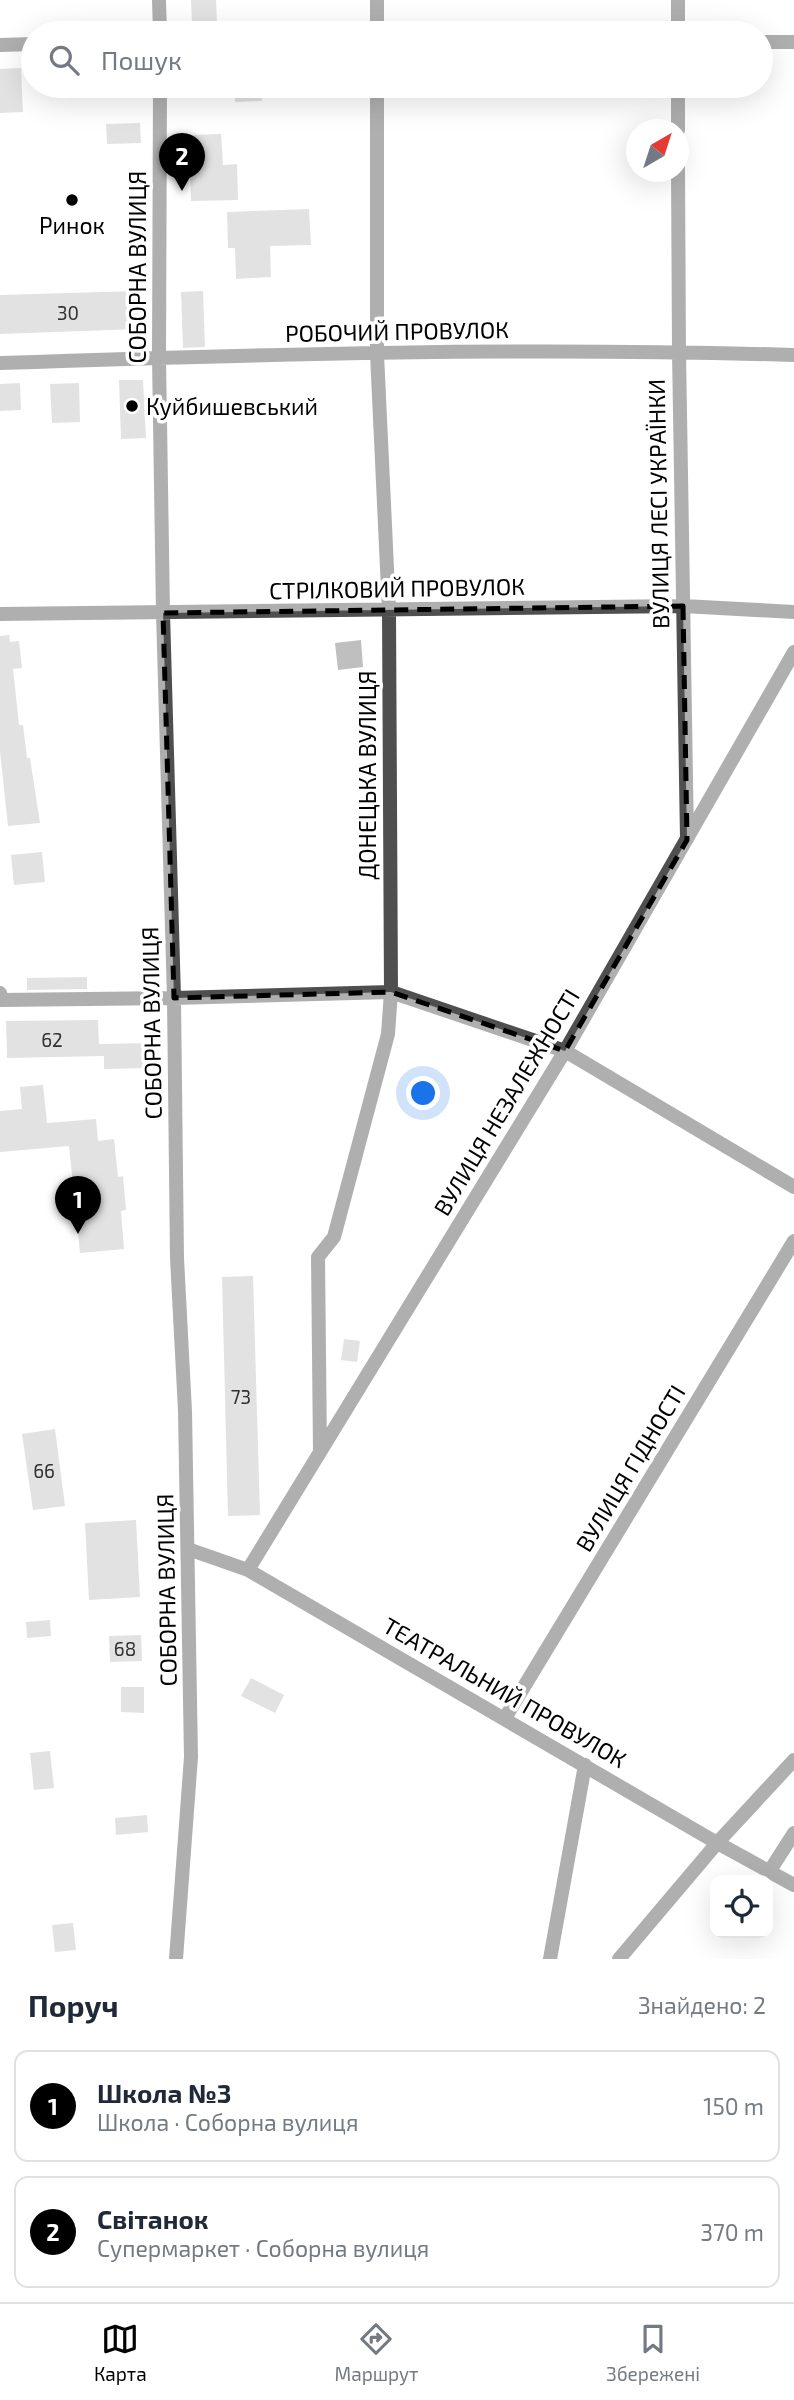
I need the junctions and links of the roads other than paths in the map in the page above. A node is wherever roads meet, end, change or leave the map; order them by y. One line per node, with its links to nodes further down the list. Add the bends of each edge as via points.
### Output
1 (159, 0): 4 (street)
2 (377, 0): 5 (street)
3 (678, 0): 6 (street)
4 (160, 21)
5 (377, 21)
6 (678, 21)
7 (773, 42): 8 (street)
8 (794, 42)
9 (21, 44): 10 (street)
10 (0, 45)
11 (160, 98): 19 (street, СОБОРНА ВУЛИЦЯ)
12 (377, 98): 17 (street, ДОНЕЦЬКА ВУЛИЦЯ)
13 (678, 98): 14 (street)
14 (678, 119)
15 (678, 182): 16 (street, ВУЛИЦЯ ЛЕСІ УКРАЇНКИ)
16 (679, 352): 17 (street, РОБОЧИЙ ПРОВУЛОК); 18 (street, РОБОЧИЙ ПРОВУЛОК); 21 (street, ВУЛИЦЯ ЛЕСІ УКРАЇНКИ)
17 (377, 354): 19 (street, РОБОЧИЙ ПРОВУЛОК); 22 (street, ДОНЕЦЬКА ВУЛИЦЯ)
18 (794, 355)
19 (159, 357): 20 (street, РОБОЧИЙ ПРОВУЛОК); 24 (street, СОБОРНА ВУЛИЦЯ)
20 (0, 363)
21 (683, 606): 22 (street, СТРІЛКОВИЙ ПРОВУЛОК); 23 (street, СТРІЛКОВИЙ ПРОВУЛОК); 27 (street, ВУЛИЦЯ ЛЕСІ УКРАЇНКИ)
22 (389, 611): 24 (street, СТРІЛКОВИЙ ПРОВУЛОК); 28 (street, ДОНЕЦЬКА ВУЛИЦЯ)
23 (794, 612)
24 (163, 613): 25 (street, СТРІЛКОВИЙ ПРОВУЛОК); 30 (street, СОБОРНА ВУЛИЦЯ)
25 (0, 614)
26 (794, 652): 27 (street, ВУЛИЦЯ НЕЗАЛЕЖНОСТІ)
27 (687, 840): 32 (street, ВУЛИЦЯ НЕЗАЛЕЖНОСТІ)
28 (391, 992): 30 (street); 32 (street); 35 (street, ДОНЕЦЬКА ВУЛИЦЯ, via 388,1034 334,1237 318,1257)
29 (0, 993): 31 (street)
30 (174, 998): 31 (street); 36 (street, СОБОРНА ВУЛИЦЯ, via 177,1258)
31 (1, 1000)
32 (565, 1051): 33 (street); 35 (street, ВУЛИЦЯ НЕЗАЛЕЖНОСТІ)
33 (794, 1187)
34 (794, 1241): 38 (street, ВУЛИЦЯ ГІДНОСТІ)
35 (320, 1451): 37 (street, ВУЛИЦЯ НЕЗАЛЕЖНОСТІ)
36 (188, 1549): 37 (street, ТЕАТРАЛЬНИЙ ПРОВУЛОК); 45 (street, СОБОРНА ВУЛИЦЯ, via 191,1757)
37 (248, 1570): 38 (street, ТЕАТРАЛЬНИЙ ПРОВУЛОК)
38 (505, 1718): 40 (street, ТЕАТРАЛЬНИЙ ПРОВУЛОК)
39 (794, 1760): 42 (street)
40 (585, 1765): 42 (street, ТЕАТРАЛЬНИЙ ПРОВУЛОК); 46 (street)
41 (794, 1833): 43 (street)
42 (718, 1842): 43 (street, ТЕАТРАЛЬНИЙ ПРОВУЛОК); 47 (street)
43 (769, 1872): 44 (street, ТЕАТРАЛЬНИЙ ПРОВУЛОК)
44 (794, 1885)
45 (176, 1959)
46 (551, 1959)
47 (620, 1959)

